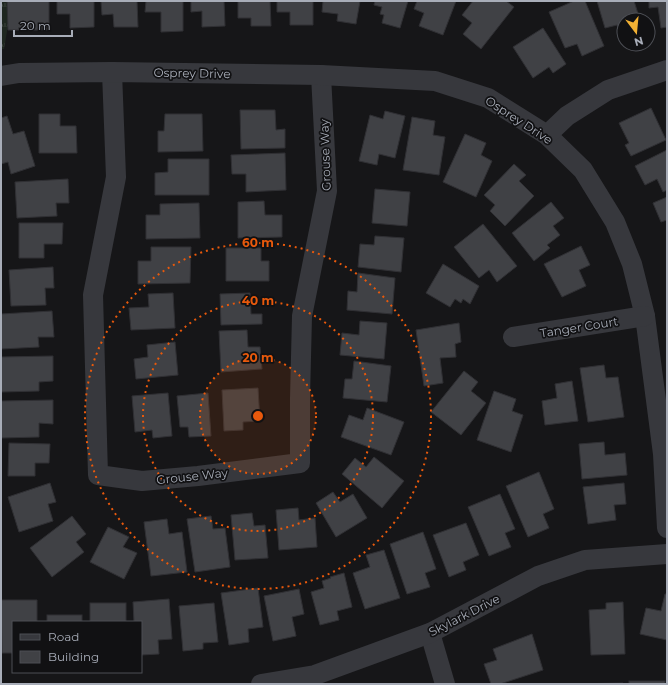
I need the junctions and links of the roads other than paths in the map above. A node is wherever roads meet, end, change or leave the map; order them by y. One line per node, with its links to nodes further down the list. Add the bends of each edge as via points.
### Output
1 (667, 70): 5 (street, via 608,90 567,116)
2 (112, 72): 3 (street, Osprey Drive); 3 (street, Grouse Way, via 116,177 93,295 98,476 142,481 300,463 302,316 327,191); 4 (street, Osprey Drive, via 19,73)
3 (322, 75): 5 (street, Osprey Drive, via 435,81 488,98)
4 (1, 76)
5 (547, 135): 6 (street, Osprey Drive, via 583,170 615,222 632,264)
6 (645, 316): 7 (street, Tanger Court); 8 (street, Osprey Drive, via 663,454)
7 (513, 337)
8 (667, 528)
9 (667, 554): 10 (street, Skylark Drive, via 578,562 538,576)
10 (430, 633): 11 (street, Skylark Drive, via 315,675); 12 (street)
11 (262, 684)
12 (445, 684)

